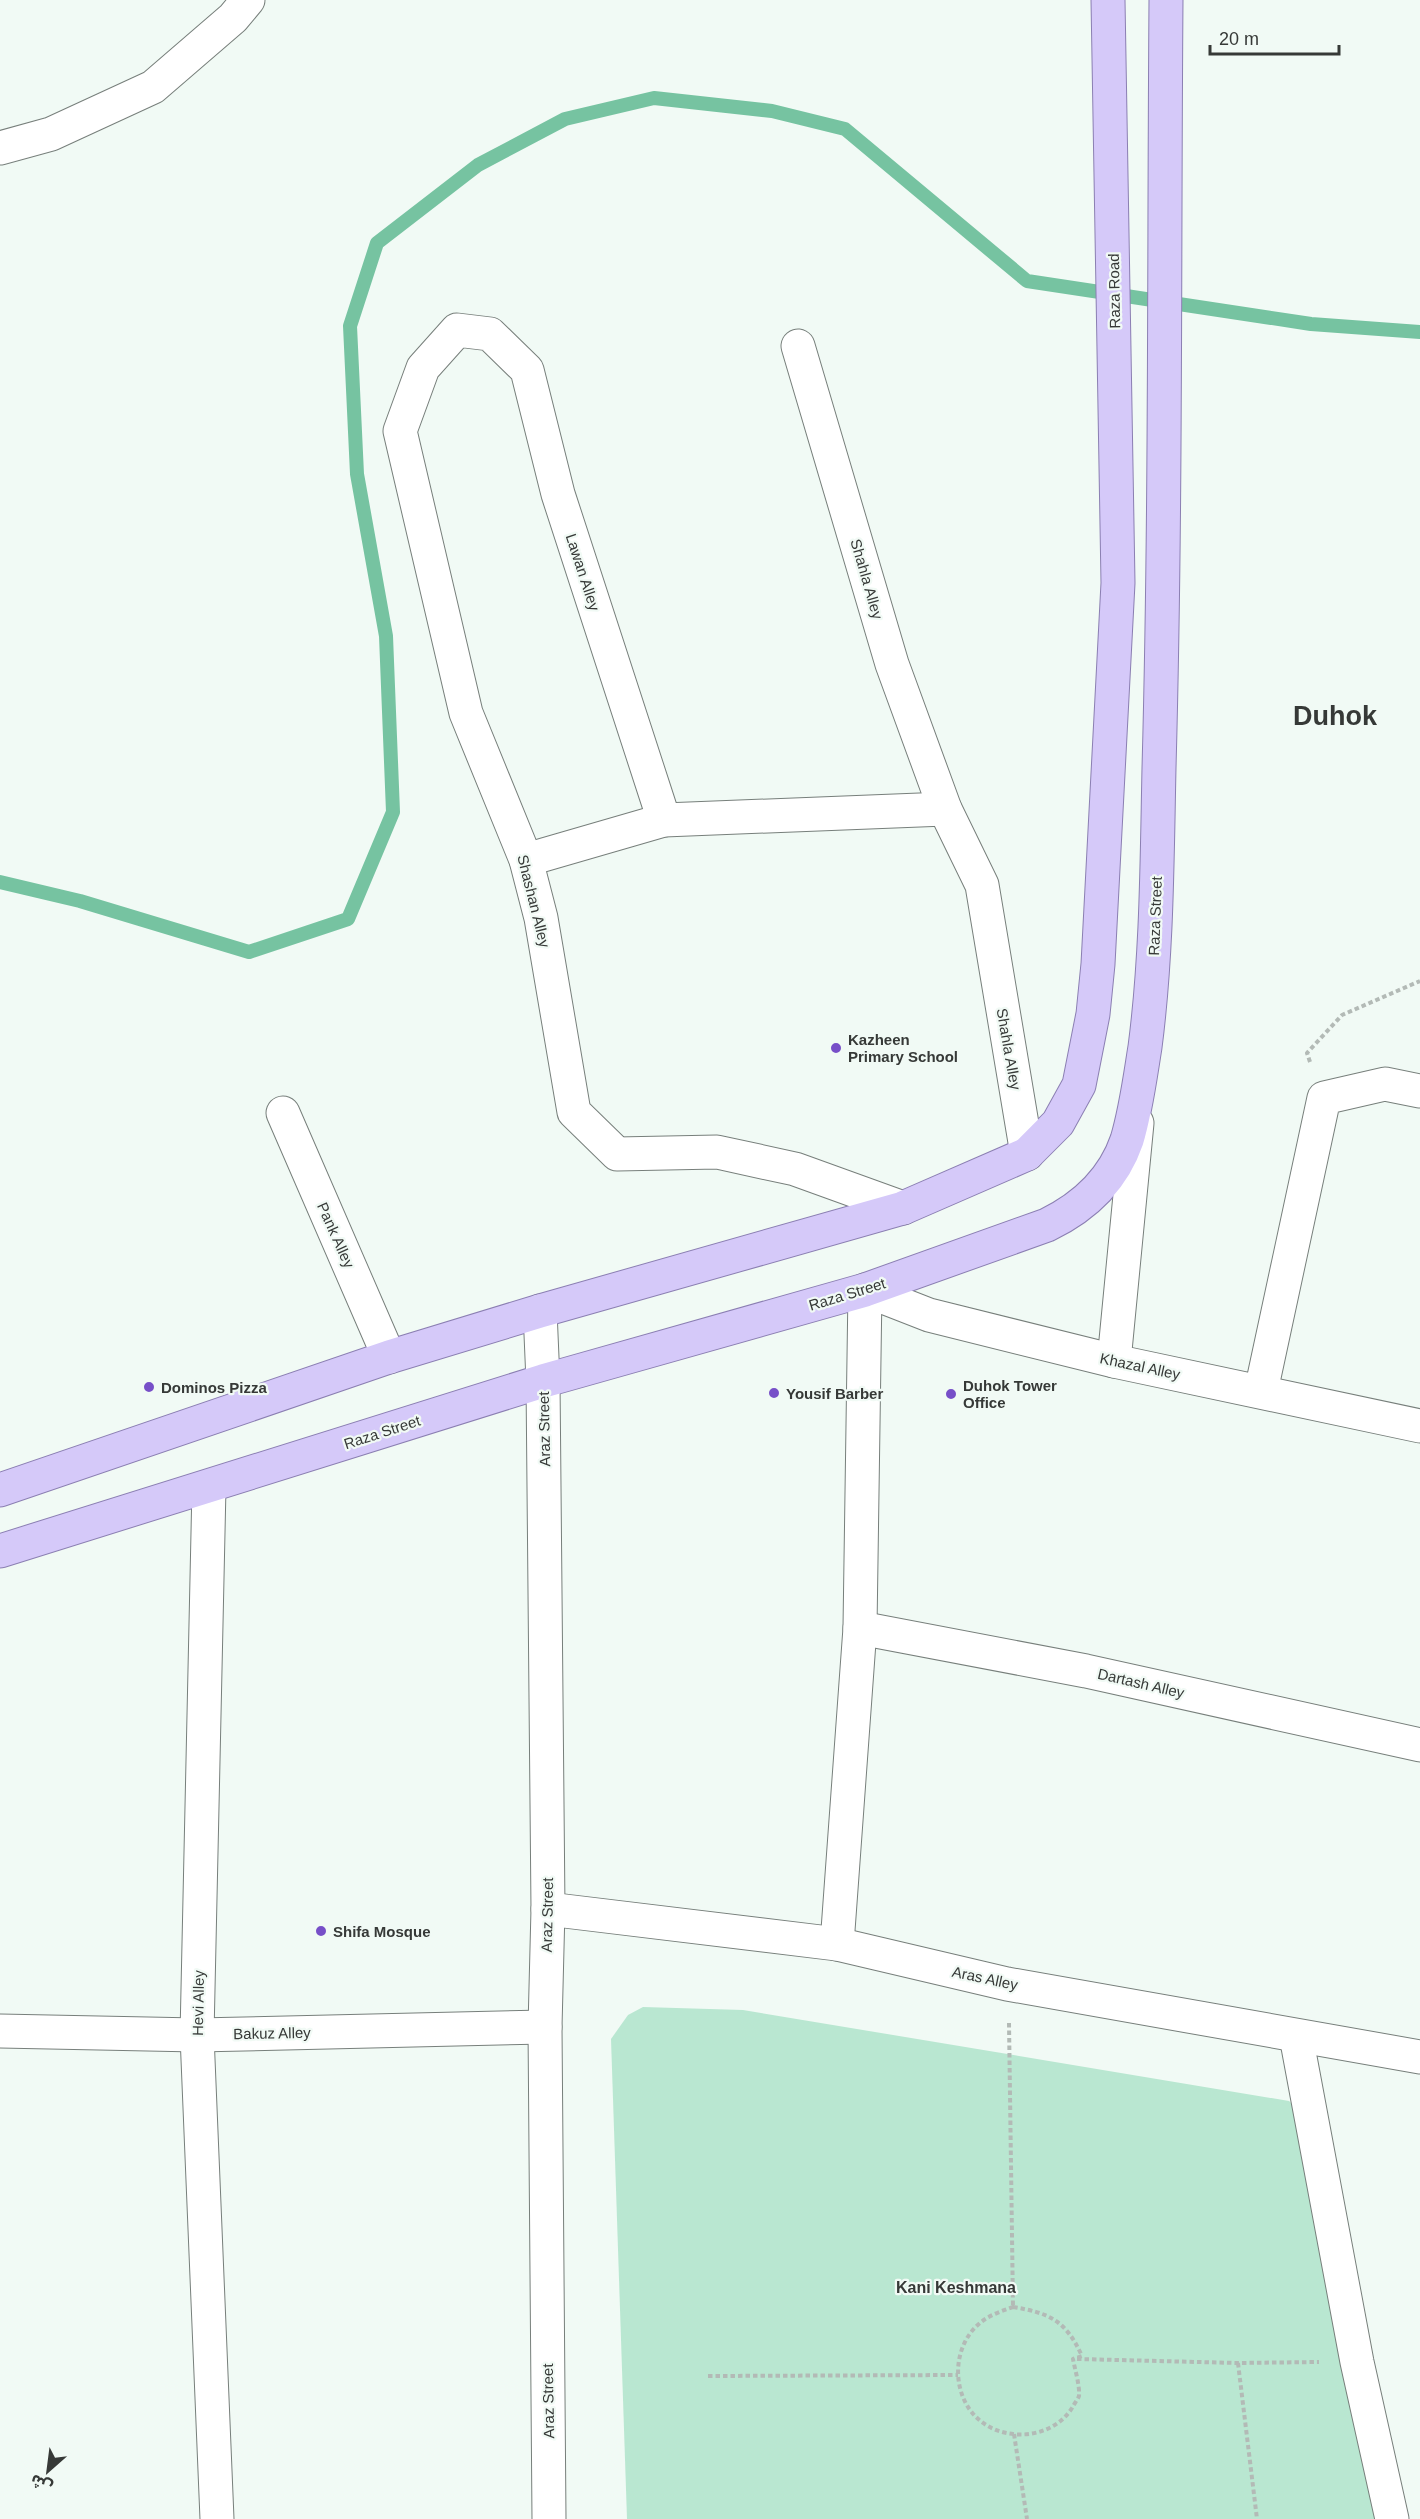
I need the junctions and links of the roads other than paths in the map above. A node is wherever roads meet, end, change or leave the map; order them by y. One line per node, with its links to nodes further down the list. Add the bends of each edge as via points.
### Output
1 (248, 0): 4 (street, via 233,18 153,87 51,134)
2 (1108, 0): 13 (main road, Raza Road, via 1118,582 1098,964 1079,1085 1051,1131)
3 (1166, 0): 10 (main road, Raza Street, via 1164,588 1154,944)
4 (0, 148)
5 (490, 334): 8 (street, Lawan Alley, via 526,370 558,494); 9 (street, Shashan Alley, via 458,330 423,368 400,431 466,713)
6 (798, 346): 7 (street, Shahla Alley, via 892,664)
7 (945, 809): 8 (street); 13 (street, Shahla Alley, via 982,885)
8 (664, 820): 9 (street)
9 (526, 860): 14 (street, Shashan Alley, via 541,918 574,1112 617,1154 717,1152 795,1169)
10 (1142, 1067): 15 (main road, Raza Street, via 1127,1140 1105,1182 1088,1200 1047,1226); 18 (street)
11 (1420, 1091): 20 (street, via 1385,1084 1324,1098)
12 (283, 1113): 17 (street, Pank Alley)
13 (1027, 1154): 14 (main road)
14 (903, 1208): 16 (main road)
15 (865, 1290): 18 (street, Khazal Alley, via 929,1315); 19 (main road, Raza Street); 25 (street)
16 (540, 1311): 17 (main road); 19 (street, Araz Street)
17 (389, 1357): 23 (main road)
18 (1114, 1361): 20 (street, Khazal Alley)
19 (543, 1381): 22 (main road, Raza Street); 27 (street, Araz Street)
20 (1261, 1391): 21 (street, Khazal Alley)
21 (1420, 1426)
22 (209, 1487): 24 (main road, Raza Street); 31 (street, Hevi Alley)
23 (0, 1490)
24 (0, 1551)
25 (860, 1628): 26 (street, Dartash Alley, via 1086,1671); 28 (street)
26 (1420, 1745)
27 (548, 1909): 28 (street, Aras Alley); 29 (street, Araz Street)
28 (837, 1944): 32 (street, Aras Alley, via 1007,1984)
29 (544, 2027): 31 (street, Bakuz Alley); 35 (street, Araz Street)
30 (0, 2031): 31 (street, Bakuz Alley)
31 (197, 2035): 34 (street, Hevi Alley)
32 (1296, 2036): 33 (street, Aras Alley); 36 (street, via 1357,2362)
33 (1420, 2056)
34 (217, 2519)
35 (549, 2519)
36 (1392, 2519)

